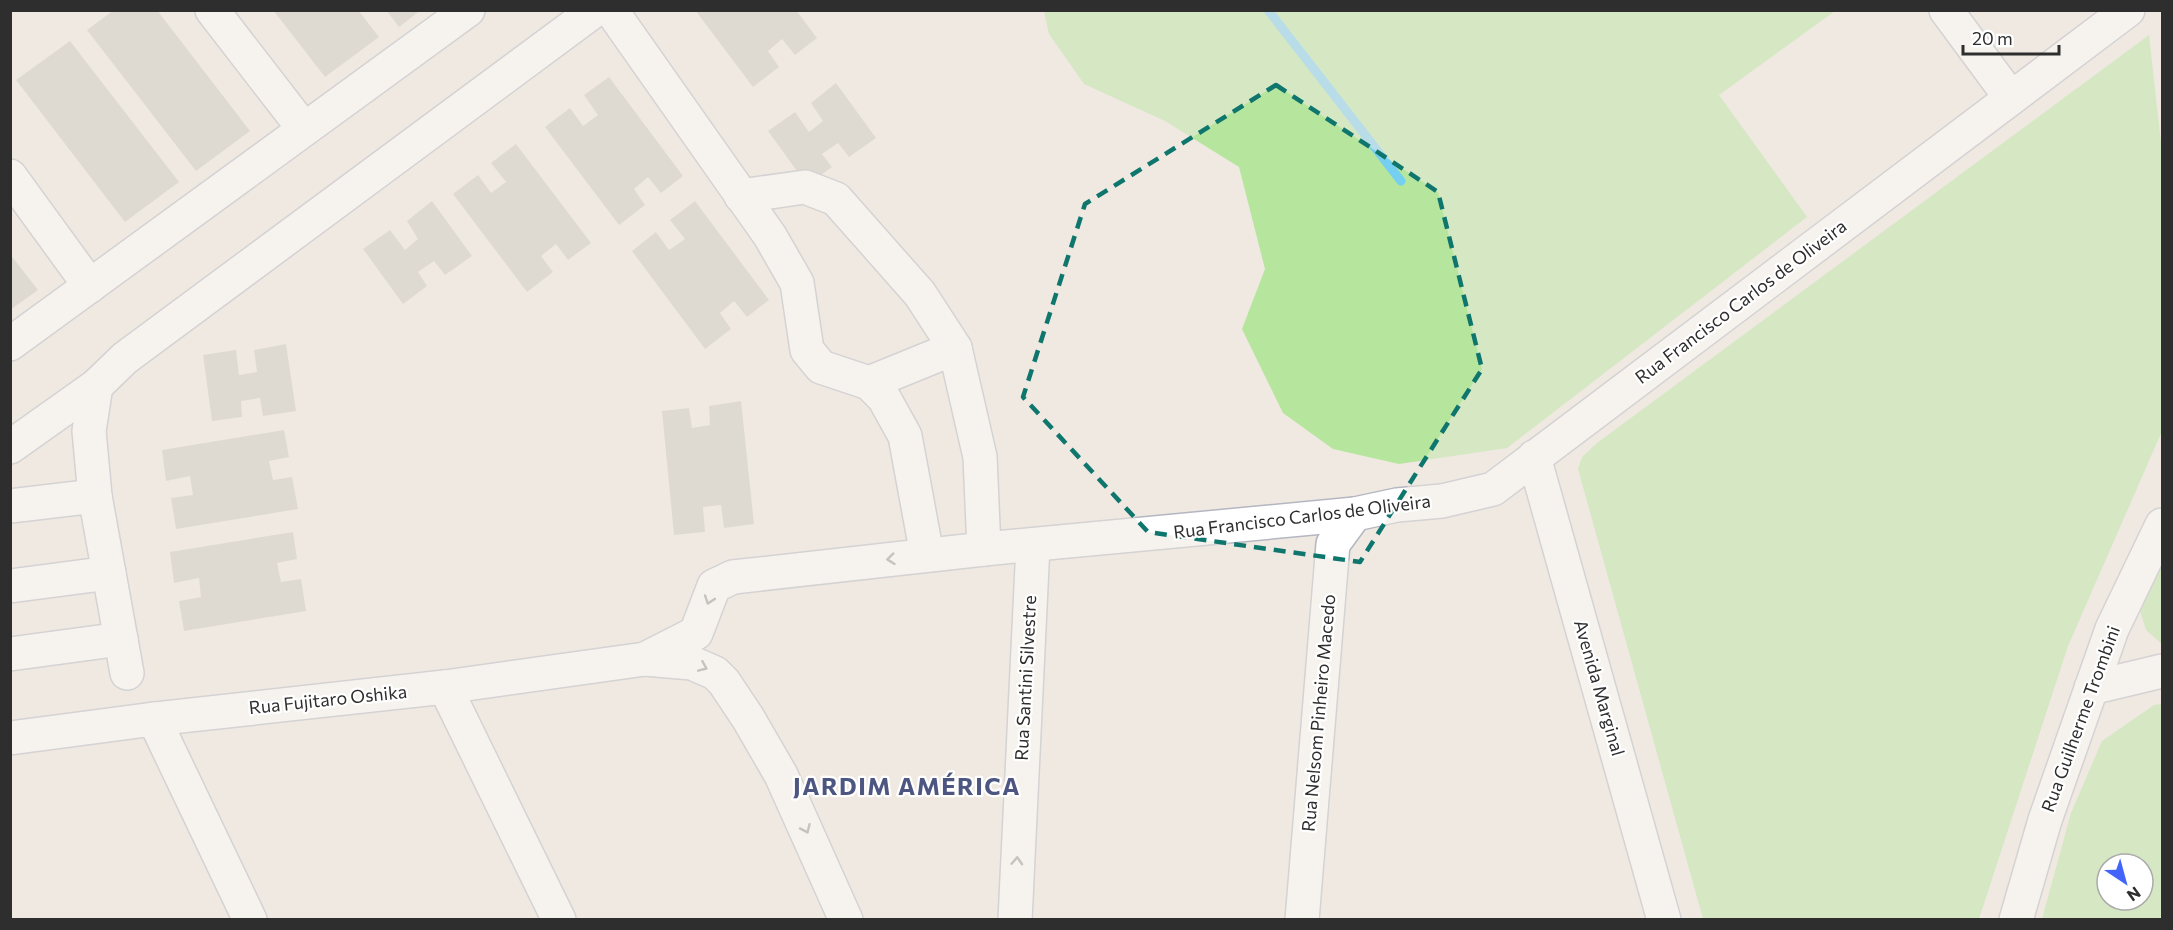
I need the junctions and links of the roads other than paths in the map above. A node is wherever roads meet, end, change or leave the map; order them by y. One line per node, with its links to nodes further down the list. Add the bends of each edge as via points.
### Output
1 (212, 10): 8 (street)
2 (468, 10): 8 (street)
3 (595, 10): 15 (street, via 125,358)
4 (612, 10): 10 (street)
5 (1946, 10): 7 (street)
6 (2128, 10): 7 (street, Rua Francisco Carlos de Oliveira)
7 (2011, 98): 17 (street, Rua Francisco Carlos de Oliveira)
8 (304, 129): 11 (street)
9 (10, 176): 11 (street)
10 (741, 196): 13 (street, via 805,187 836,199 920,294); 14 (street, via 797,283 807,350 821,367)
11 (90, 286): 12 (street)
12 (10, 344)
13 (955, 348): 14 (street); 23 (street, via 980,457)
14 (869, 383): 24 (street, via 884,398 905,436)
15 (96, 386): 16 (street); 18 (street, via 89,431)
16 (10, 447)
17 (1534, 457): 20 (street, Rua Francisco Carlos de Oliveira, via 1492,489); 41 (street, Avenida Marginal)
18 (95, 496): 19 (street); 25 (street)
19 (10, 506)
20 (1356, 514): 22 (street, Rua Francisco Carlos de Oliveira); 40 (street, Rua Nelsom Pinheiro Macedo, via 1333,544)
21 (2163, 525): 33 (street, Rua Guilherme Trombini, via 2112,629)
22 (1033, 545): 23 (street, Rua Francisco Carlos de Oliveira); 39 (street, Rua Santini Silvestre, one-way to 22)
23 (984, 549): 24 (street, Rua Francisco Carlos de Oliveira)
24 (927, 555): 29 (street, Rua Francisco Carlos de Oliveira, one-way to 29, via 723,580 714,586 696,633)
25 (110, 573): 26 (street); 27 (street)
26 (10, 586)
27 (121, 639): 28 (street); 31 (street)
28 (10, 654)
29 (645, 659): 32 (street, Rua Fujitaro Oshika); 38 (street, one-way to 38, via 692,663 715,673 724,682 781,775)
30 (2163, 672): 33 (street)
31 (127, 673)
32 (445, 687): 34 (street, Rua Fujitaro Oshika); 37 (street)
33 (2091, 688): 42 (street, Rua Guilherme Trombini, via 2045,820)
34 (154, 719): 35 (street, Rua Fujitaro Oshika); 36 (street)
35 (10, 738)
36 (250, 920)
37 (559, 920)
38 (846, 920)
39 (1015, 920)
40 (1302, 920)
41 (1664, 920)
42 (2016, 920)

